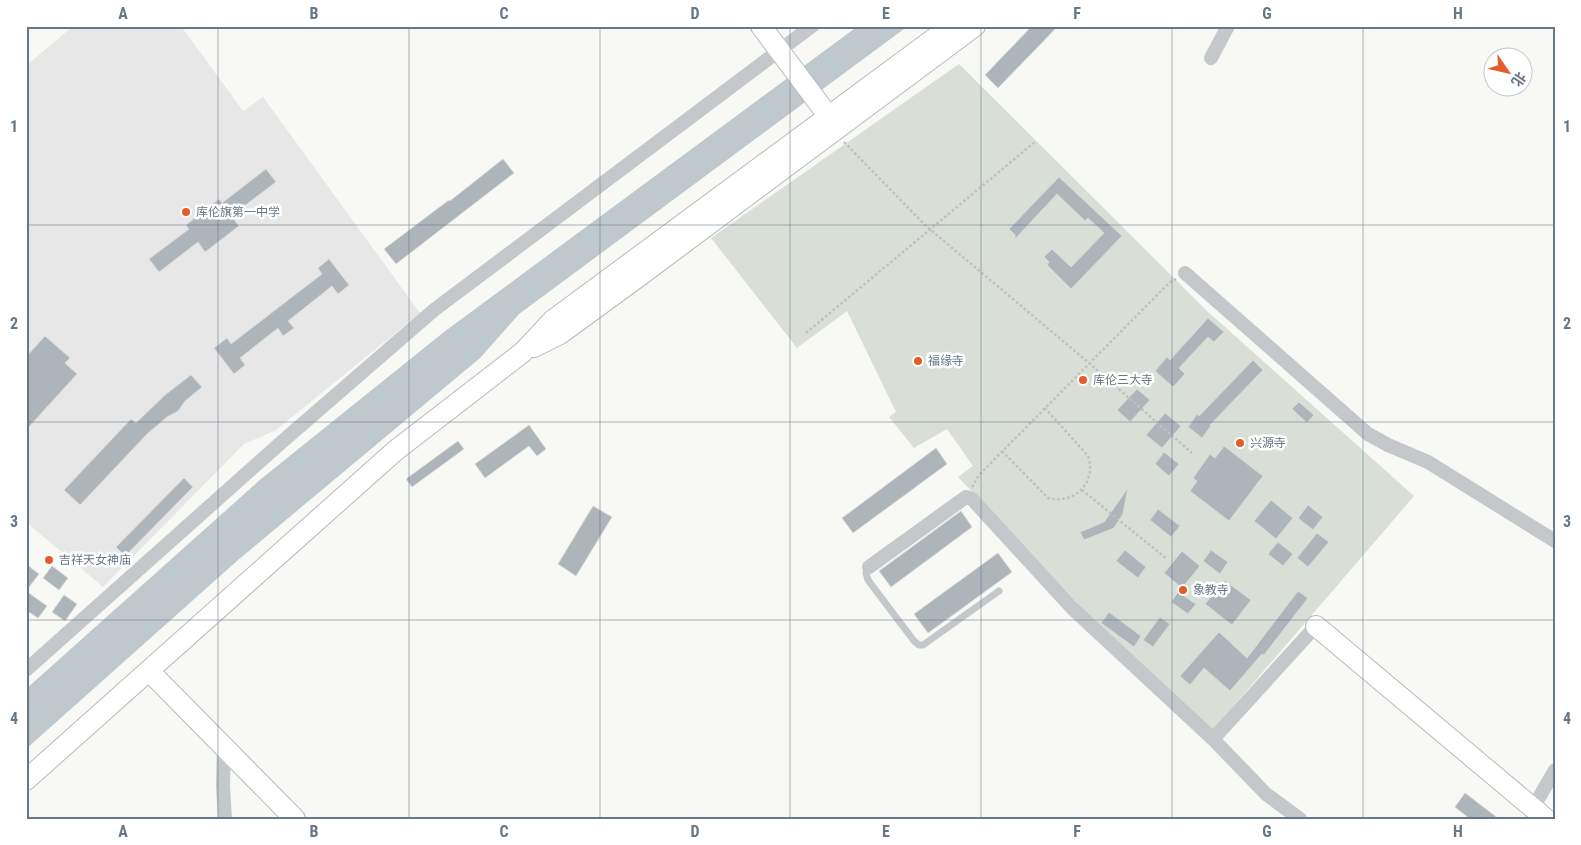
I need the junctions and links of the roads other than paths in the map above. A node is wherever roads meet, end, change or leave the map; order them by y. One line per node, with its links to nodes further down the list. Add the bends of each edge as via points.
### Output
1 (761, 26): 6 (main road)
2 (812, 26): 6 (street)
3 (951, 26): 8 (main road)
4 (975, 26): 8 (main road)
5 (1228, 26): 7 (street)
6 (779, 51): 8 (main road); 14 (street, via 434,310)
7 (1211, 58)
8 (832, 124): 15 (main road, via 560,334 523,352 395,451)
9 (1185, 273): 10 (street, via 1368,434 1428,462)
10 (1555, 541)
11 (869, 568): 12 (lane, via 866,572 868,580 918,645 924,646); 16 (street, via 966,497 972,499 1072,608)
12 (998, 591)
13 (1316, 626): 16 (street); 20 (main road)
14 (26, 670)
15 (149, 671): 17 (main road); 19 (main road)
16 (1213, 739): 23 (street, via 1266,794)
17 (224, 746): 21 (street); 22 (main road)
18 (1555, 770): 20 (street)
19 (26, 780)
20 (1539, 813)
21 (225, 819)
22 (295, 819)
23 (1300, 819)

